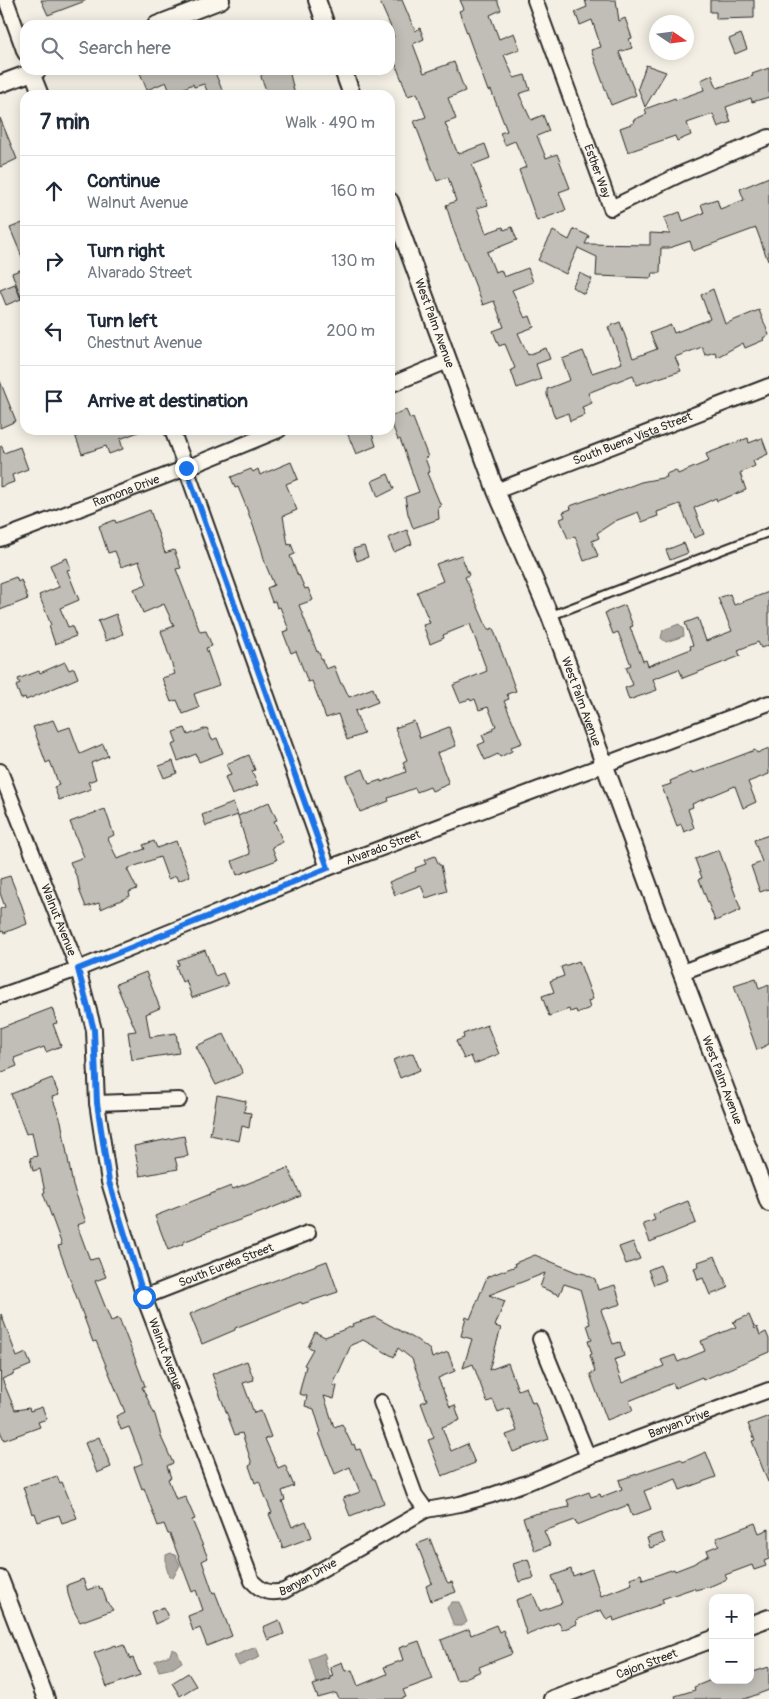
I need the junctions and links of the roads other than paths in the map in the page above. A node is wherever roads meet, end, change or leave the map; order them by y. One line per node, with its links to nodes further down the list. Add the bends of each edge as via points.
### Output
1 (6, 0): 7 (street)
2 (221, 0): 5 (street)
3 (317, 0): 6 (street)
4 (535, 0): 14 (street, Esther Way, via 611,208 682,173)
5 (169, 20)
6 (324, 20)
7 (20, 39)
8 (24, 75): 11 (street)
9 (35, 75): 12 (street)
10 (345, 75): 13 (street)
11 (0, 84)
12 (40, 90)
13 (350, 90)
14 (769, 137)
15 (395, 215): 16 (street, West Palm Avenue)
16 (448, 361): 17 (street); 22 (street, West Palm Avenue)
17 (395, 383)
18 (769, 386): 22 (street, South Buena Vista Street)
19 (174, 435): 21 (street)
20 (267, 435): 21 (street, Ramona Drive)
21 (186, 468): 24 (street, Ramona Drive); 29 (street)
22 (496, 490): 25 (street, West Palm Avenue)
23 (769, 532): 25 (lane)
24 (0, 538)
25 (550, 616): 27 (street, West Palm Avenue)
26 (769, 703): 27 (street, Alvarado Street)
27 (605, 766): 29 (street, Alvarado Street); 32 (street, West Palm Avenue)
28 (0, 771): 31 (street, Walnut Avenue)
29 (328, 868): 31 (street, Alvarado Street)
30 (769, 940): 32 (street)
31 (78, 969): 33 (street, Alvarado Street); 35 (street, Walnut Avenue, via 94,1030)
32 (682, 972): 36 (street, West Palm Avenue)
33 (0, 996)
34 (179, 1100): 35 (street)
35 (97, 1103): 38 (street, Walnut Avenue, via 109,1182)
36 (769, 1203)
37 (308, 1233): 38 (street, South Eureka Street)
38 (144, 1297): 45 (street, Walnut Avenue, via 252,1581)
39 (540, 1339): 42 (street)
40 (769, 1390): 42 (street, Banyan Drive)
41 (381, 1402): 43 (street, via 415,1495)
42 (588, 1457): 43 (street, Banyan Drive, via 492,1495)
43 (426, 1510): 45 (street, Banyan Drive, via 284,1591)
44 (0, 1578): 49 (street)
45 (266, 1592)
46 (769, 1618): 47 (street)
47 (754, 1624)
48 (709, 1640): 50 (street, Cajon Street)
49 (46, 1699)
50 (552, 1699)

